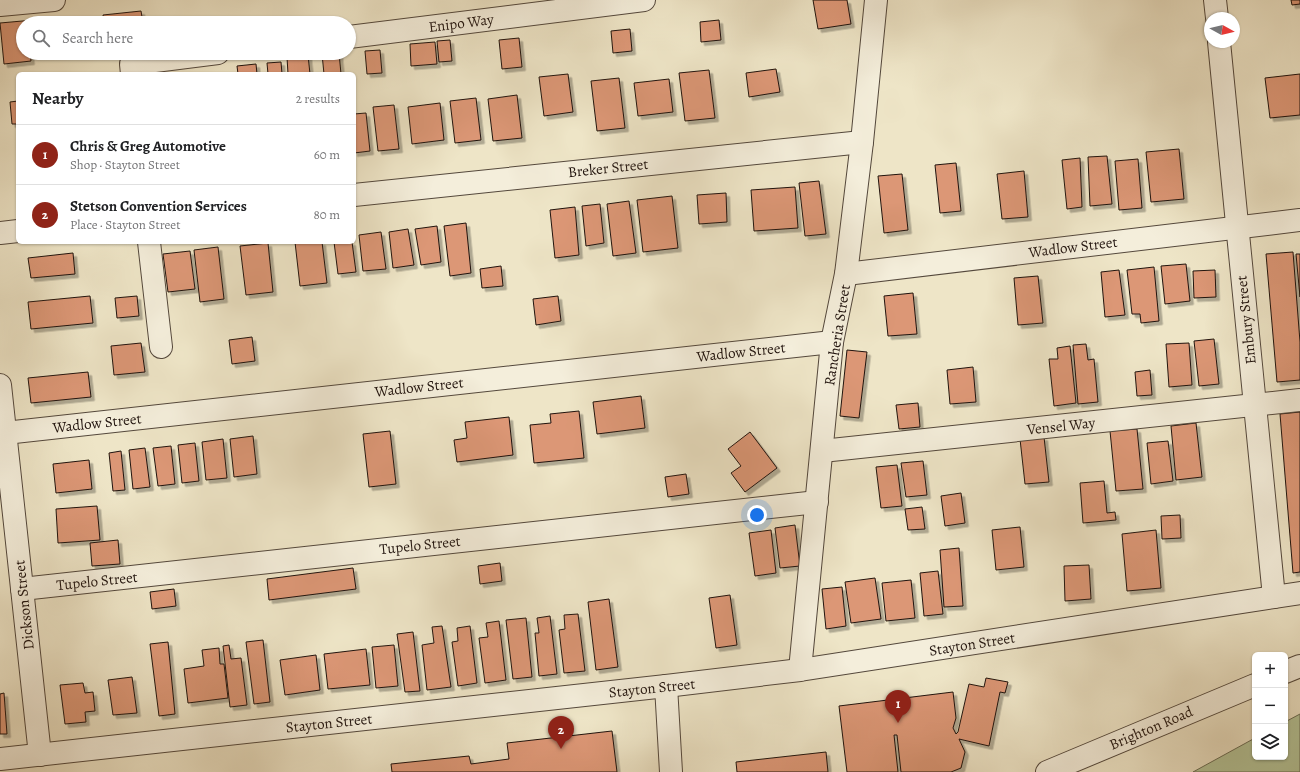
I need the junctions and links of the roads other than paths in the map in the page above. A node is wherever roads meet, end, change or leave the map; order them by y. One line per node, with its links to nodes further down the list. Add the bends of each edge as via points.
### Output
1 (54, 0): 5 (street)
2 (644, 0): 7 (street, Enipo Way)
3 (876, 0): 11 (street, Rancheria Street)
4 (1215, 0): 6 (street)
5 (0, 5)
6 (1216, 12)
7 (356, 36)
8 (1220, 48): 14 (street, Embury Street)
9 (180, 60): 10 (street)
10 (132, 69)
11 (862, 142): 12 (street, Breker Street); 18 (street, Rancheria Street)
12 (356, 195)
13 (1300, 220): 14 (street, Wadlow Street)
14 (1237, 227): 18 (street, Wadlow Street); 23 (street, Embury Street)
15 (16, 231): 16 (street)
16 (0, 233)
17 (149, 244): 20 (street)
18 (846, 274): 19 (street, Rancheria Street)
19 (832, 342): 24 (street, Wadlow Street); 25 (street, Rancheria Street)
20 (160, 347)
21 (0, 385): 24 (street, Dickson Street)
22 (1300, 400): 23 (street, Vensel Way)
23 (1255, 405): 25 (street, Vensel Way); 29 (street, Embury Street)
24 (5, 433): 27 (street, Dickson Street)
25 (822, 451): 26 (street, Rancheria Street)
26 (817, 502): 27 (street, Tupelo Street); 31 (street, Rancheria Street)
27 (22, 589): 35 (street, Dickson Street)
28 (1300, 592): 29 (street, Stayton Street)
29 (1274, 597): 31 (street, Stayton Street)
30 (1300, 666): 32 (street)
31 (800, 670): 33 (street, Stayton Street)
32 (1288, 671)
33 (666, 686): 35 (street, Stayton Street); 37 (street)
34 (1252, 686): 38 (street, Brighton Road)
35 (40, 755): 36 (street, Stayton Street)
36 (0, 759)
37 (671, 772)
38 (1047, 772)

